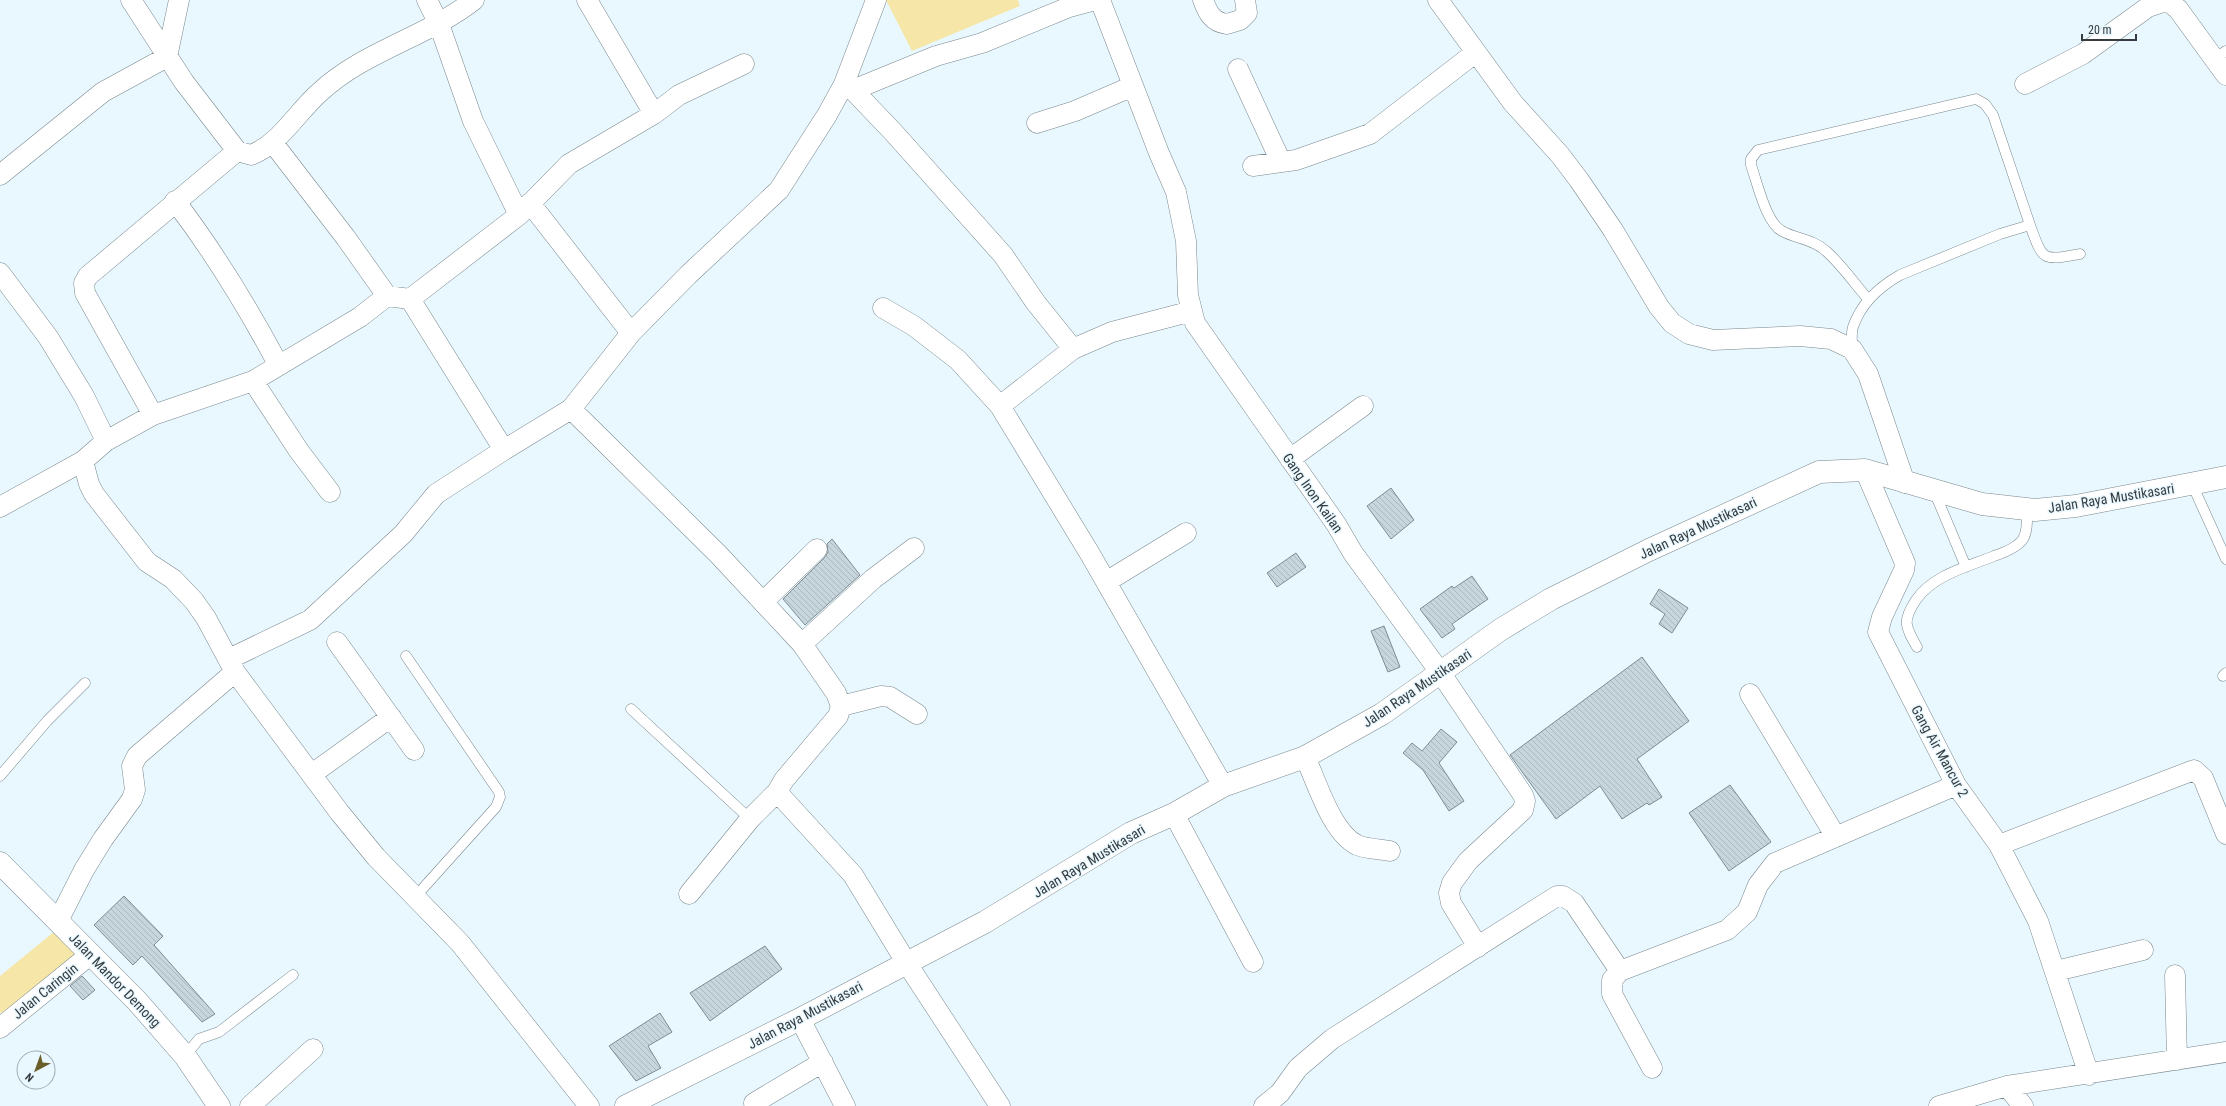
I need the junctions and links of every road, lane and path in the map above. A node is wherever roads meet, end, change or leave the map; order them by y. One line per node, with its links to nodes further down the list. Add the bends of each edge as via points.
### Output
1 (130, 0): 16 (street)
2 (179, 0): 16 (street)
3 (427, 0): 13 (street)
4 (474, 0): 13 (street)
5 (587, 0): 23 (street)
6 (876, 0): 22 (street)
7 (1095, 0): 22 (street, via 1069,7 982,43)
8 (1100, 0): 21 (street, Gang Inon Kailan)
9 (1203, 0): 10 (street, via 1208,14 1214,20 1227,24 1244,17)
10 (1245, 0)
11 (1438, 0): 14 (street)
12 (2178, 3): 15 (street); 20 (street, via 2163,2 2148,7 2083,54)
13 (439, 24): 25 (street, via 337,78 316,96); 31 (street, via 473,121)
14 (1475, 53): 27 (street, via 1370,134 1296,160); 42 (street, via 1513,103 1579,180 1613,230 1659,307 1672,323 1689,334 1713,340 1800,336 1831,339)
15 (2220, 54): 19 (street)
16 (167, 57): 26 (street); 29 (street, via 103,92)
17 (744, 64): 23 (street, via 679,95)
18 (1238, 69): 27 (street)
19 (2226, 75)
20 (2025, 84)
21 (1133, 86): 24 (street); 39 (street, Gang Inon Kailan, via 1176,192 1186,241 1188,295)
22 (848, 87): 40 (street, via 779,190 688,275); 41 (street, via 943,187 1003,255 1036,303)
23 (654, 114): 31 (street, via 570,164)
24 (1036, 123)
25 (272, 143): 26 (street, via 251,155); 35 (street, via 346,238)
26 (237, 151): 30 (street)
27 (1281, 162): 28 (street)
28 (1253, 166)
29 (0, 175)
30 (175, 201): 43 (street, via 197,230 258,326); 48 (street, via 88,276 84,283 85,293)
31 (525, 209): 36 (street); 40 (street)
32 (2030, 225): 33 (lane, via 2040,251 2045,256 2052,259); 37 (lane, via 2000,234 1900,275); 37 (lane, via 1993,115 1982,100 1976,99 1758,150 1751,159 1752,165 1773,222 1781,231 1808,240 1826,250)
33 (2080, 254)
34 (0, 273): 49 (street, via 48,337 84,396)
35 (387, 296): 36 (street); 43 (street, via 360,318)
36 (410, 299): 50 (street)
37 (1868, 299): 42 (lane, via 1853,328)
38 (882, 308): 45 (street, via 914,326 958,360)
39 (1192, 311): 41 (street, via 1112,332); 51 (street, Gang Inon Kailan, via 1195,324)
40 (631, 333): 47 (street)
41 (1074, 349): 45 (street)
42 (1852, 349): 55 (street, via 1868,374)
43 (278, 364): 44 (street)
44 (253, 380): 48 (street); 58 (street, via 299,451)
45 (1000, 406): 66 (street)
46 (1363, 406): 51 (street)
47 (571, 409): 50 (street); 67 (street, via 659,494)
48 (152, 415): 49 (street)
49 (106, 441): 52 (street)
50 (504, 450): 72 (street, via 436,494 403,534 310,620)
51 (1290, 459): 73 (street, Gang Inon Kailan, via 1336,524 1353,553)
52 (83, 460): 59 (street); 72 (street, via 94,494 148,562 173,579 194,601)
53 (1865, 470): 55 (main road, Jalan Raya Mustikasari); 73 (main road, Jalan Raya Mustikasari, via 1819,472 1649,550 1529,611); 84 (street, Gang Air Mancur 2, via 1905,563 1878,632)
54 (2226, 477): 56 (main road, Jalan Raya Mustikasari)
55 (1905, 483): 57 (main road, Jalan Raya Mustikasari)
56 (2192, 484): 60 (main road, Jalan Raya Mustikasari, via 2076,506); 64 (lane)
57 (1934, 491): 60 (main road, Jalan Raya Mustikasari, via 1982,504); 65 (lane)
58 (330, 492)
59 (0, 507)
60 (2027, 509): 65 (lane, via 2027,525 2023,539 2007,551)
61 (1186, 533): 66 (street)
62 (914, 548): 69 (street, via 873,579)
63 (816, 549): 67 (street)
64 (2226, 559)
65 (1966, 567): 70 (lane, via 1939,578 1919,596 1907,614 1906,624)
66 (1106, 582): 85 (street)
67 (763, 602): 69 (street)
68 (337, 642): 79 (street)
69 (802, 644): 76 (street, via 836,692)
70 (1917, 647)
71 (406, 656): 95 (lane, via 500,797 496,807)
72 (232, 666): 82 (street); 96 (street, via 137,756 132,766 135,790 132,799 88,864)
73 (1440, 672): 81 (main road, Jalan Raya Mustikasari, via 1382,714); 97 (street, Gang Inon Kailan, via 1525,801 1523,810 1468,861 1452,883 1449,893 1451,903)
74 (85, 683): 83 (lane, via 47,721)
75 (1750, 694): 90 (street)
76 (841, 706): 78 (street, via 881,696 890,697); 86 (street, via 838,716 784,780)
77 (631, 709): 88 (lane)
78 (917, 714)
79 (391, 717): 80 (street); 82 (street)
80 (414, 750)
81 (1305, 757): 85 (main road, Jalan Raya Mustikasari); 92 (street, via 1336,823 1346,838 1359,846)
82 (312, 774): 95 (street, via 376,857)
83 (0, 776)
84 (1956, 785): 90 (street); 91 (street, Gang Air Mancur 2)
85 (1223, 786): 87 (main road, Jalan Raya Mustikasari)
86 (777, 792): 88 (street); 100 (street, via 853,874)
87 (1174, 814): 100 (main road, Jalan Raya Mustikasari, via 1131,833 986,922); 101 (street)
88 (750, 820): 94 (street)
89 (2226, 834): 91 (street, via 2204,778 2194,770)
90 (1836, 836): 102 (street, via 1775,862 1758,884 1747,912 1727,930)
91 (1999, 845): 103 (street, Gang Air Mancur 2, via 2038,921)
92 (1390, 851)
93 (0, 863): 96 (main road, Jalan Mandor Demong)
94 (689, 894)
95 (416, 896): 119 (street, via 460,943)
96 (58, 921): 99 (main road, Jalan Mandor Demong)
97 (1478, 947): 102 (street, via 1557,896 1563,896 1574,902); 123 (street, via 1332,1039 1298,1068 1280,1093)
98 (2142, 950): 103 (street)
99 (91, 954): 107 (street, Jalan Caringin); 110 (main road, Jalan Mandor Demong, via 137,1001)
100 (906, 962): 106 (main road, Jalan Raya Mustikasari); 122 (street)
101 (1253, 962)
102 (1620, 971): 113 (street, via 1612,980 1612,994)
103 (2056, 971): 114 (street, Gang Air Mancur 2)
104 (2175, 975): 111 (street)
105 (293, 976): 110 (lane, via 220,1032 199,1038)
106 (800, 1019): 112 (street); 120 (main road, Jalan Raya Mustikasari)
107 (0, 1028)
108 (313, 1049): 118 (street)
109 (2226, 1052): 111 (street)
110 (184, 1056): 117 (main road, Jalan Mandor Demong)
111 (2177, 1060): 114 (street)
112 (823, 1062): 116 (street); 121 (street)
113 (1652, 1068)
114 (2089, 1075): 115 (street)
115 (2006, 1086): 124 (street); 125 (street)
116 (754, 1103)
117 (217, 1105)
118 (250, 1106)
119 (589, 1106)
120 (626, 1106)
121 (845, 1106)
122 (1000, 1106)
123 (1264, 1106)
124 (1939, 1106)
125 (2023, 1106)

